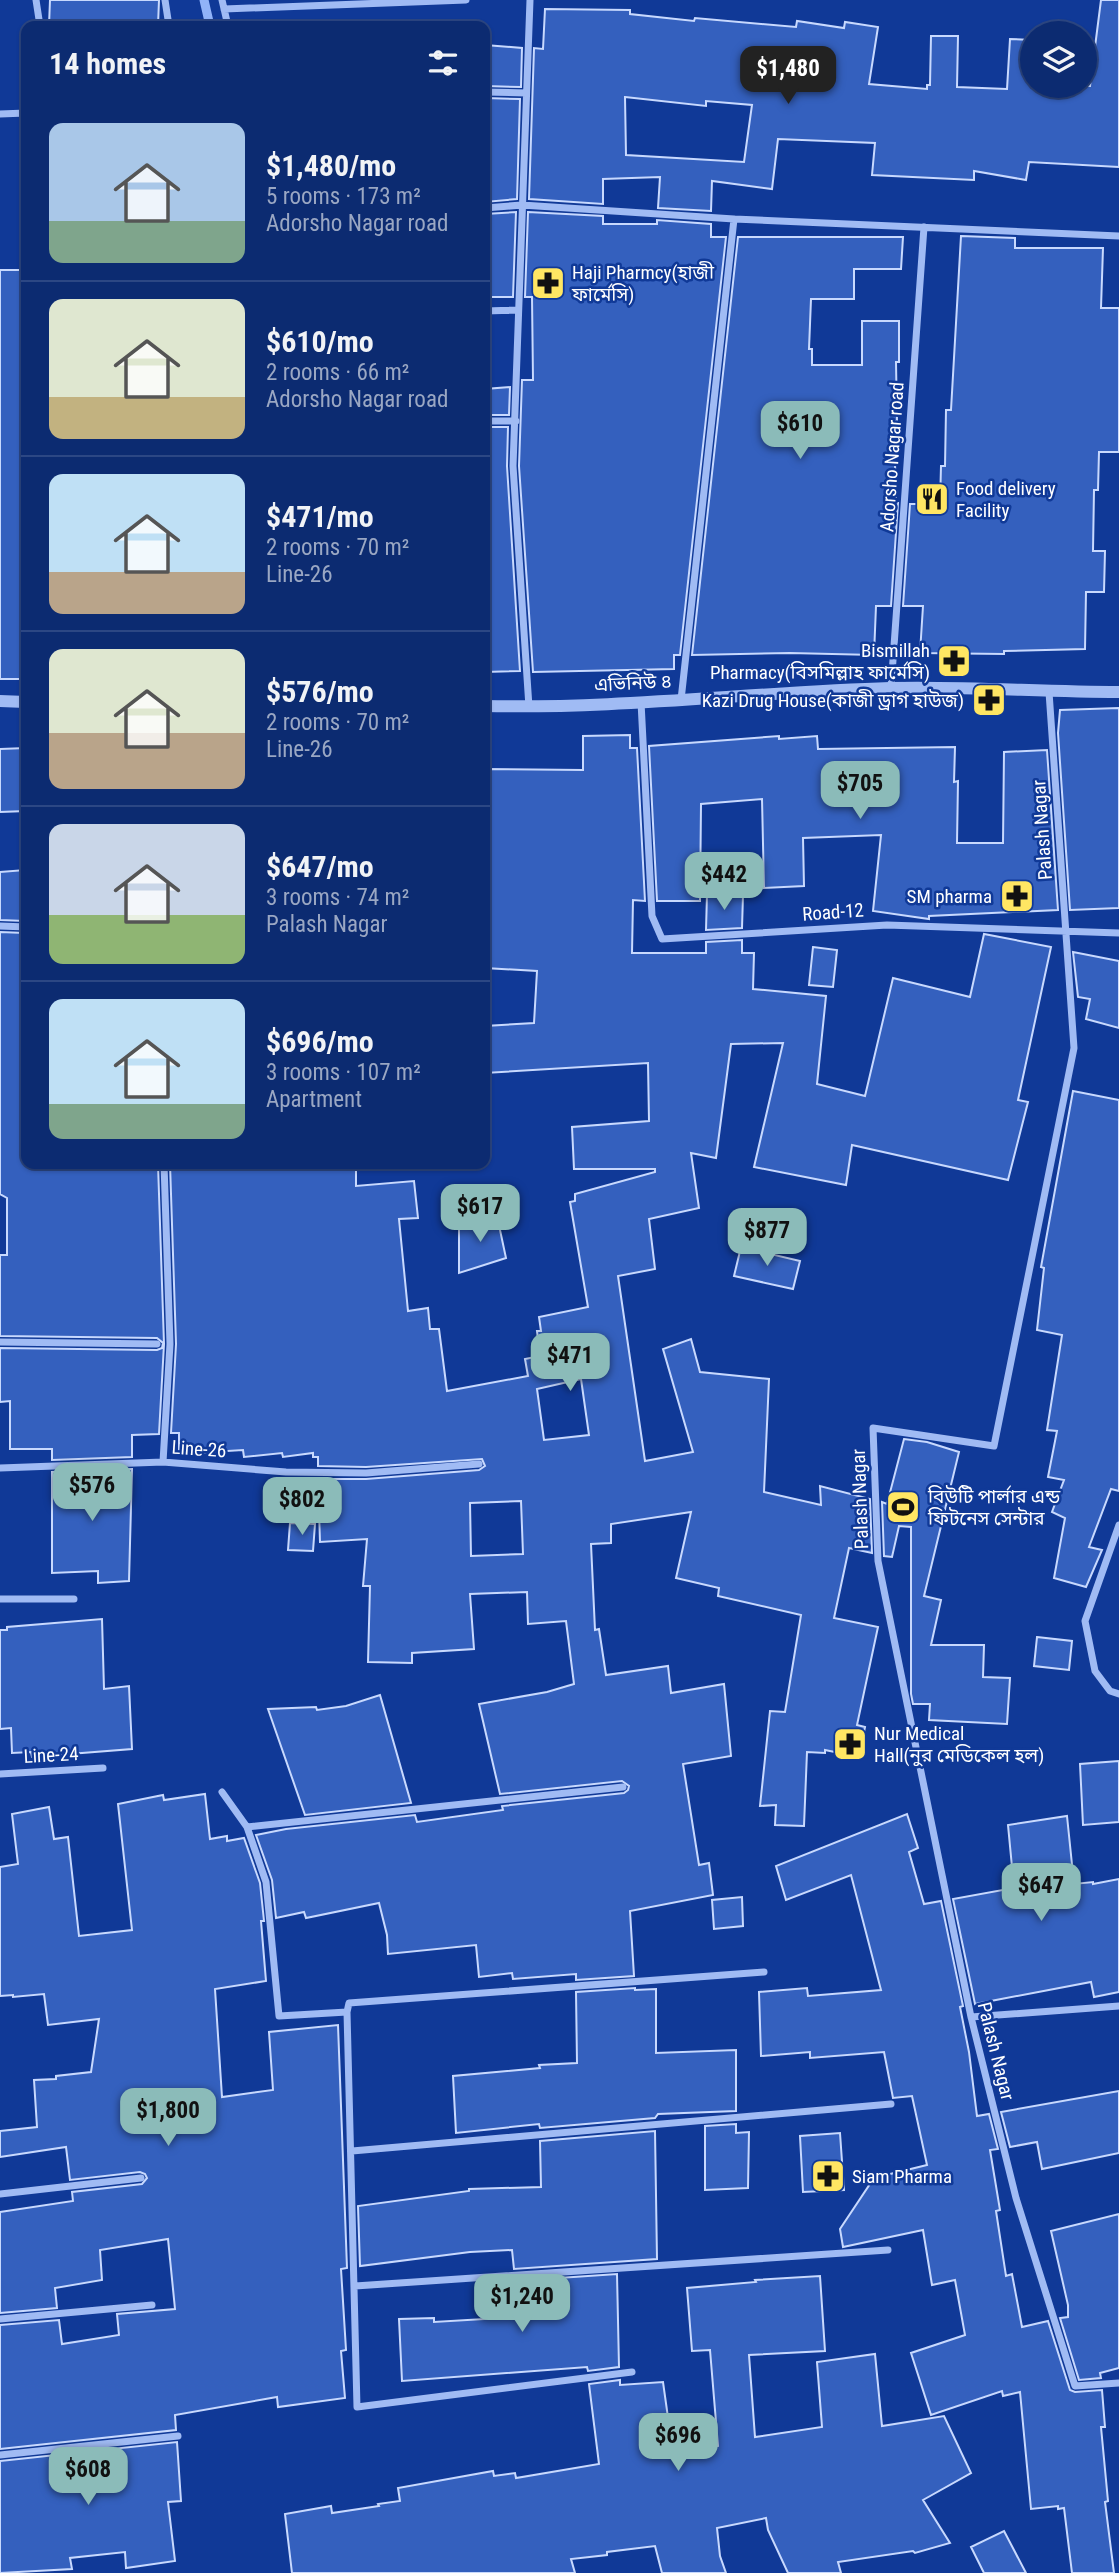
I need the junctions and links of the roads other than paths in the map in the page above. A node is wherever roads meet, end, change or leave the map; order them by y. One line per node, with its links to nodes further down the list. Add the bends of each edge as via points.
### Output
1 (36, 0): 7 (street)
2 (164, 0): 8 (street)
3 (222, 0): 6 (street)
4 (466, 0): 6 (street)
5 (530, 0): 11 (street)
6 (224, 9): 9 (street)
7 (39, 21)
8 (168, 21)
9 (227, 21)
10 (490, 92): 11 (street)
11 (526, 93): 14 (street)
12 (21, 113): 13 (street)
13 (0, 114)
14 (522, 205): 15 (street); 16 (street); 19 (street)
15 (490, 208)
16 (734, 219): 17 (street); 26 (street)
17 (923, 227): 18 (street); 23 (street, Adorsho Nagar road)
18 (1119, 236)
19 (517, 310): 20 (street); 22 (street)
20 (490, 311)
21 (490, 421): 22 (street)
22 (516, 421): 31 (street, via 513,466)
23 (891, 688): 24 (street, এভিনিউ ৪); 26 (street, এভিনিউ ৪)
24 (1049, 692): 25 (street, এভিনিউ ৪); 34 (street, Palash Nagar)
25 (1119, 692)
26 (681, 700): 29 (street, এভিনিউ ৪)
27 (0, 701): 28 (street)
28 (21, 702)
29 (641, 702): 31 (street, এভিনিউ ৪); 34 (street, Road-12, via 652,916 662,939 887,925)
30 (490, 706): 31 (street, এভিনিউ ৪)
31 (529, 707)
32 (0, 926): 33 (street)
33 (21, 927)
34 (1065, 931): 35 (street, Road-12); 54 (street, Palash Nagar, via 1074,1048 994,1446 873,1428 878,1561)
35 (1119, 933)
36 (164, 1169): 39 (street, via 170,1344)
37 (0, 1342): 38 (street)
38 (157, 1344)
39 (163, 1462): 40 (street, Line-26, via 366,1473); 41 (street, Line-26)
40 (479, 1464)
41 (0, 1468)
42 (1119, 1525): 45 (street, via 1085,1621 1095,1671 1110,1691)
43 (74, 1599): 44 (street)
44 (0, 1600)
45 (1119, 1694)
46 (103, 1768): 47 (street, Line-24)
47 (0, 1774)
48 (622, 1787): 50 (street)
49 (222, 1792): 50 (street)
50 (247, 1828): 53 (street, via 266,1882 279,2016)
51 (764, 1972): 53 (street, via 348,2003)
52 (1119, 2006): 54 (street)
53 (347, 2012): 56 (street)
54 (971, 2017): 64 (street, Palash Nagar, via 1016,2198 1076,2386)
55 (891, 2104): 56 (street)
56 (352, 2151): 60 (street)
57 (141, 2178): 58 (street)
58 (0, 2194)
59 (888, 2250): 60 (street)
60 (355, 2286): 63 (street, via 357,2407)
61 (152, 2305): 62 (street)
62 (0, 2319)
63 (632, 2372)
64 (1119, 2383)
65 (178, 2436): 66 (street)
66 (0, 2455)

